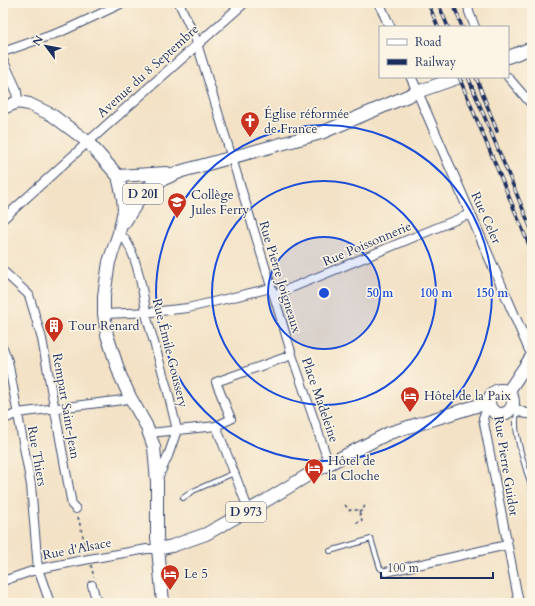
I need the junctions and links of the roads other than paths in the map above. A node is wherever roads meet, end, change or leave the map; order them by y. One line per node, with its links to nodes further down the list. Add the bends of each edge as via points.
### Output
1 (123, 3): 10 (street, via 63,31)
2 (179, 3): 8 (street, Rue Pierre Joigneaux, via 196,37)
3 (244, 3): 8 (street, Avenue du 8 Septembre)
4 (379, 3): 6 (street)
5 (468, 3): 7 (street)
6 (390, 26)
7 (475, 26)
8 (197, 45): 20 (street, Avenue du 8 Septembre); 21 (street, Rue Pierre Joigneaux)
9 (532, 48): 11 (main road)
10 (3, 52)
11 (509, 57)
12 (3, 61): 17 (street, via 16,89)
13 (411, 78): 16 (street, Rue Celer)
14 (457, 78): 16 (main road, D 20I)
15 (509, 78): 18 (street)
16 (417, 92): 21 (main road, D 20I, via 321,133); 24 (street, Rue Celer)
17 (18, 102): 19 (main road); 20 (main road, via 29,104 52,115)
18 (532, 105)
19 (3, 108)
20 (88, 142): 23 (main road); 25 (street)
21 (232, 157): 22 (main road, D 20I); 28 (street, Rue Pierre Joigneaux)
22 (182, 172): 23 (main road, D 20I); 26 (main road, D 20I, via 155,182 148,188)
23 (118, 176): 26 (main road, via 124,198)
24 (470, 214): 28 (street, Rue Poissonnerie); 32 (street, Rue Celer)
25 (3, 219)
26 (119, 233): 29 (street, Rue Émile Goussery, via 125,237 133,253); 30 (main road, via 107,272)
27 (3, 271): 38 (street, Rempart Saint-Jean, via 29,295 42,339)
28 (272, 292): 29 (street, Rue Poissonnerie, via 188,308); 33 (street, Rue Pierre Joigneaux)
29 (147, 312): 30 (street, Rue Poissonnerie); 44 (street, Rue Émile Goussery)
30 (104, 314): 36 (main road, via 111,349)
31 (3, 348): 40 (street, Rue Thiers, via 8,361)
32 (532, 352)
33 (292, 355): 43 (street, Place Madeleine, via 216,382 231,419); 46 (street, Place Madeleine)
34 (532, 356): 35 (main road)
35 (508, 392): 37 (main road, via 495,392 490,396); 39 (main road)
36 (130, 397): 38 (street); 45 (main road)
37 (489, 404): 39 (main road, via 492,411 501,415); 46 (main road, D 973, via 388,433); 53 (street, Rue Pierre Guidot, via 483,418)
38 (55, 408): 40 (street); 51 (street, Rempart Saint-Jean, via 72,505)
39 (515, 409): 41 (street); 49 (lane, via 517,435)
40 (17, 413): 42 (street); 56 (street, Rue Thiers, via 31,485)
41 (532, 414)
42 (3, 420)
43 (216, 426): 44 (street); 47 (street)
44 (177, 430): 45 (street); 48 (street)
45 (150, 433): 48 (main road, via 154,446)
46 (329, 464): 52 (main road, D 973)
47 (234, 472): 50 (lane); 52 (street)
48 (157, 482): 54 (main road)
49 (532, 490)
50 (183, 498)
51 (76, 509)
52 (249, 511): 54 (main road, D 973, via 195,538)
53 (507, 545): 57 (street); 63 (street, Rue Pierre Guidot)
54 (158, 549): 56 (street, Rue d'Alsace); 62 (main road)
55 (330, 551): 57 (lane, via 371,538 380,568)
56 (38, 569): 58 (street, Rue d'Alsace); 60 (street, Rue Thiers)
57 (386, 572)
58 (3, 582)
59 (92, 585): 61 (street)
60 (50, 603)
61 (97, 603)
62 (163, 603)
63 (519, 603)

